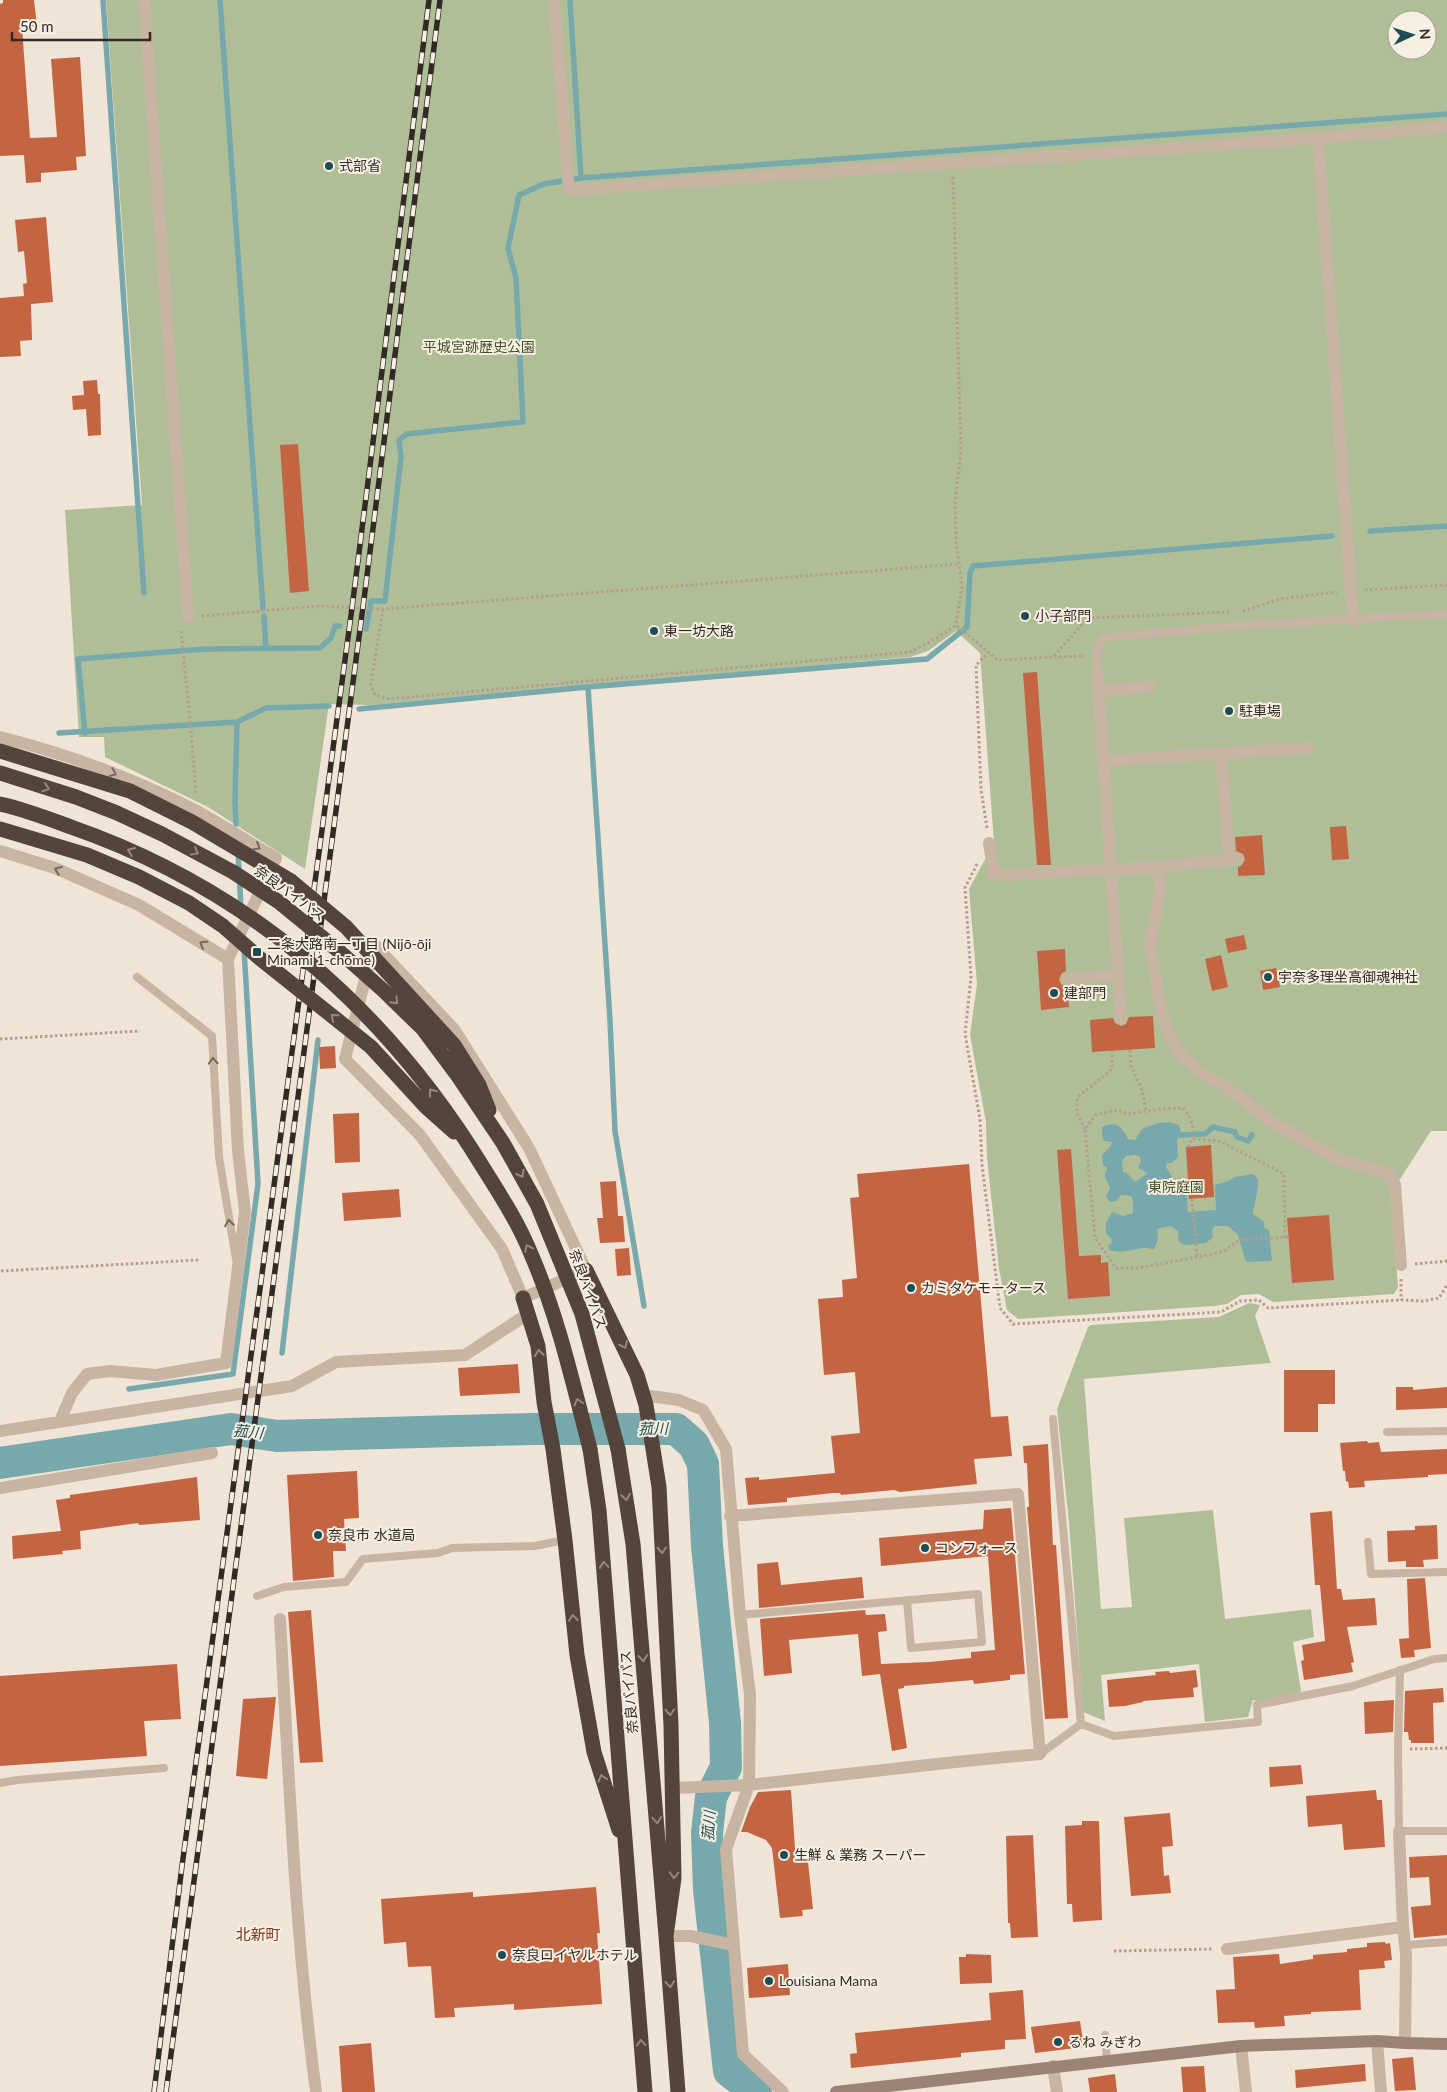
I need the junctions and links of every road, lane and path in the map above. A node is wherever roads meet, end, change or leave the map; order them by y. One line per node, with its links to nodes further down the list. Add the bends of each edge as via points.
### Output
1 (144, 0): 9 (street)
2 (554, 0): 5 (street, via 569,190)
3 (1447, 127): 4 (street)
4 (1318, 138): 5 (street); 10 (street)
5 (952, 162): 6 (path, via 960,451 955,503)
6 (959, 564): 7 (path); 11 (path, via 962,586)
7 (383, 608): 9 (path, via 319,606); 11 (path, via 371,685 375,695 389,699 910,652)
8 (1447, 614): 10 (lane)
9 (188, 617)
10 (1353, 621): 15 (lane, via 1235,626 1102,638)
11 (956, 624): 12 (path)
12 (968, 635)
13 (182, 643): 27 (path)
14 (989, 653): 29 (path, via 976,664 981,790)
15 (1096, 655): 16 (path); 17 (lane)
16 (1053, 657)
17 (1097, 669): 19 (street)
18 (1149, 687): 19 (street)
19 (1099, 690): 24 (street)
20 (0, 737): 27 (street, one-way to 27, via 112,772)
21 (1308, 748): 23 (street)
22 (0, 751): 45 (highway, bridge, via 130,791 192,822 291,881 346,928 454,1045 479,1085)
23 (1221, 753): 24 (street); 31 (street, via 1233,859)
24 (1104, 761): 32 (street)
25 (0, 773): 45 (highway, 奈良バイパス, one-way to 45, bridge, via 124,816 233,872 279,902 384,991 423,1029)
26 (0, 804): 46 (highway, 奈良バイパス, one-way to 26, bridge, via 443,1105 395,1045 341,990 242,911 168,867 96,836)
27 (197, 812): 33 (street, one-way to 33, via 276,858)
28 (0, 829): 46 (highway, one-way to 28, bridge, via 426,1107 371,1047 210,916 139,876 87,855)
29 (989, 843): 32 (street, via 994,873 1007,876); 58 (path, via 965,888 971,977 965,1034 980,1119 982,1165 1000,1308 1013,1324 1221,1312 1240,1301 1259,1300 1268,1308)
30 (0, 851): 33 (street, one-way to 30, via 139,905 55,868)
31 (1159, 867): 32 (street); 52 (street, via 1160,891 1150,946 1162,1016 1171,1040 1183,1057 1201,1073 1226,1086 1269,1120 1336,1158 1389,1174 1394,1185)
32 (1111, 869): 34 (street)
33 (228, 959): 53 (street, via 238,1151 245,1212)
34 (1119, 975): 36 (street); 37 (street)
35 (137, 977): 53 (lane, one-way to 35, via 219,1157 212,1036)
36 (1067, 979)
37 (1121, 1018)
38 (140, 1031): 39 (path)
39 (0, 1039)
40 (1130, 1050): 42 (path, via 1131,1066 1142,1090)
41 (1112, 1051): 43 (path, via 1112,1069 1077,1098 1077,1113)
42 (1146, 1110): 43 (path, via 1128,1114 1117,1110 1096,1114); 44 (path, via 1183,1108 1191,1118)
43 (1085, 1129): 49 (path, via 1095,1238 1116,1268 1138,1268)
44 (1193, 1136): 47 (path); 49 (path, via 1219,1141 1284,1174 1286,1238 1240,1240 1226,1250)
45 (504, 1143): 90 (highway, 奈良バイパス, one-way to 90, bridge, via 537,1204 582,1314 618,1449 633,1544)
46 (470, 1146): 88 (highway, 奈良バイパス, one-way to 46, bridge, via 600,1510 590,1449 555,1315 531,1253 506,1204)
47 (1188, 1147)
48 (1192, 1199): 49 (path)
49 (1197, 1257)
50 (199, 1260): 55 (path)
51 (1447, 1261): 52 (path)
52 (1401, 1265): 58 (path)
53 (238, 1270): 62 (street, via 226,1363 156,1375 110,1371 88,1374 72,1393)
54 (586, 1270): 57 (street); 57 (street, via 529,1148 454,1029 374,944 345,1059 420,1135 502,1249); 60 (highway, one-way to 60, via 637,1375)
55 (1, 1271)
56 (1447, 1285): 58 (path, via 1439,1298)
57 (524, 1298): 59 (highway)
58 (1401, 1300)
59 (528, 1314): 62 (street, via 465,1355 336,1362 292,1386); 69 (highway, one-way to 59, via 538,1346)
60 (644, 1400): 68 (street, via 679,1400 703,1410 726,1450); 85 (highway, one-way to 85, via 659,1487)
61 (1053, 1419): 78 (lane)
62 (60, 1420): 63 (street)
63 (0, 1431)
64 (1447, 1431): 65 (lane)
65 (1387, 1432)
66 (212, 1453): 67 (street)
67 (0, 1488)
68 (730, 1516): 74 (street); 81 (street, via 1018,1494)
69 (565, 1540): 72 (lane, via 535,1546 452,1548 438,1553 363,1559 346,1582 284,1587); 88 (highway, one-way to 69, via 594,1752 577,1655)
70 (1368, 1542): 71 (lane, via 1371,1574)
71 (1447, 1572)
72 (257, 1596)
73 (907, 1600): 73 (lane, via 978,1594 982,1642 911,1648); 74 (lane)
74 (740, 1615): 84 (street, via 750,1695)
75 (280, 1619): 103 (street, via 296,1902 305,2015)
76 (1447, 1658): 77 (lane)
77 (1400, 1670): 78 (lane, via 1354,1686 1257,1705 1258,1722 1114,1736); 80 (lane)
78 (1081, 1724): 81 (lane)
79 (1447, 1748): 80 (path)
80 (1398, 1749): 86 (lane)
81 (1040, 1754): 84 (street)
82 (164, 1768): 83 (lane)
83 (0, 1783)
84 (749, 1785): 85 (street); 92 (street, via 726,1848)
85 (672, 1788): 90 (highway, one-way to 90, via 674,1878)
86 (1399, 1831): 87 (lane); 89 (street)
87 (1447, 1831)
88 (627, 1858): 104 (highway, 奈良バイパス, one-way to 88)
89 (1403, 1927): 93 (street); 94 (street)
90 (666, 1936): 92 (street, via 690,1936); 105 (highway, 奈良バイパス, one-way to 105)
91 (1447, 1942): 93 (lane)
92 (734, 1945): 106 (street, via 743,2054)
93 (1406, 1945): 98 (street)
94 (1227, 1949): 95 (path)
95 (1114, 1951)
96 (1105, 2035): 101 (lane)
97 (1377, 2041): 98 (street); 100 (street); 110 (street)
98 (1405, 2044): 99 (street)
99 (1447, 2044)
100 (1241, 2046): 101 (street); 109 (street)
101 (1107, 2060): 102 (street)
102 (1053, 2066): 107 (street); 108 (street)
103 (316, 2092)
104 (645, 2092)
105 (678, 2092)
106 (784, 2092)
107 (836, 2092)
108 (1057, 2092)
109 (1246, 2092)
110 (1381, 2092)

